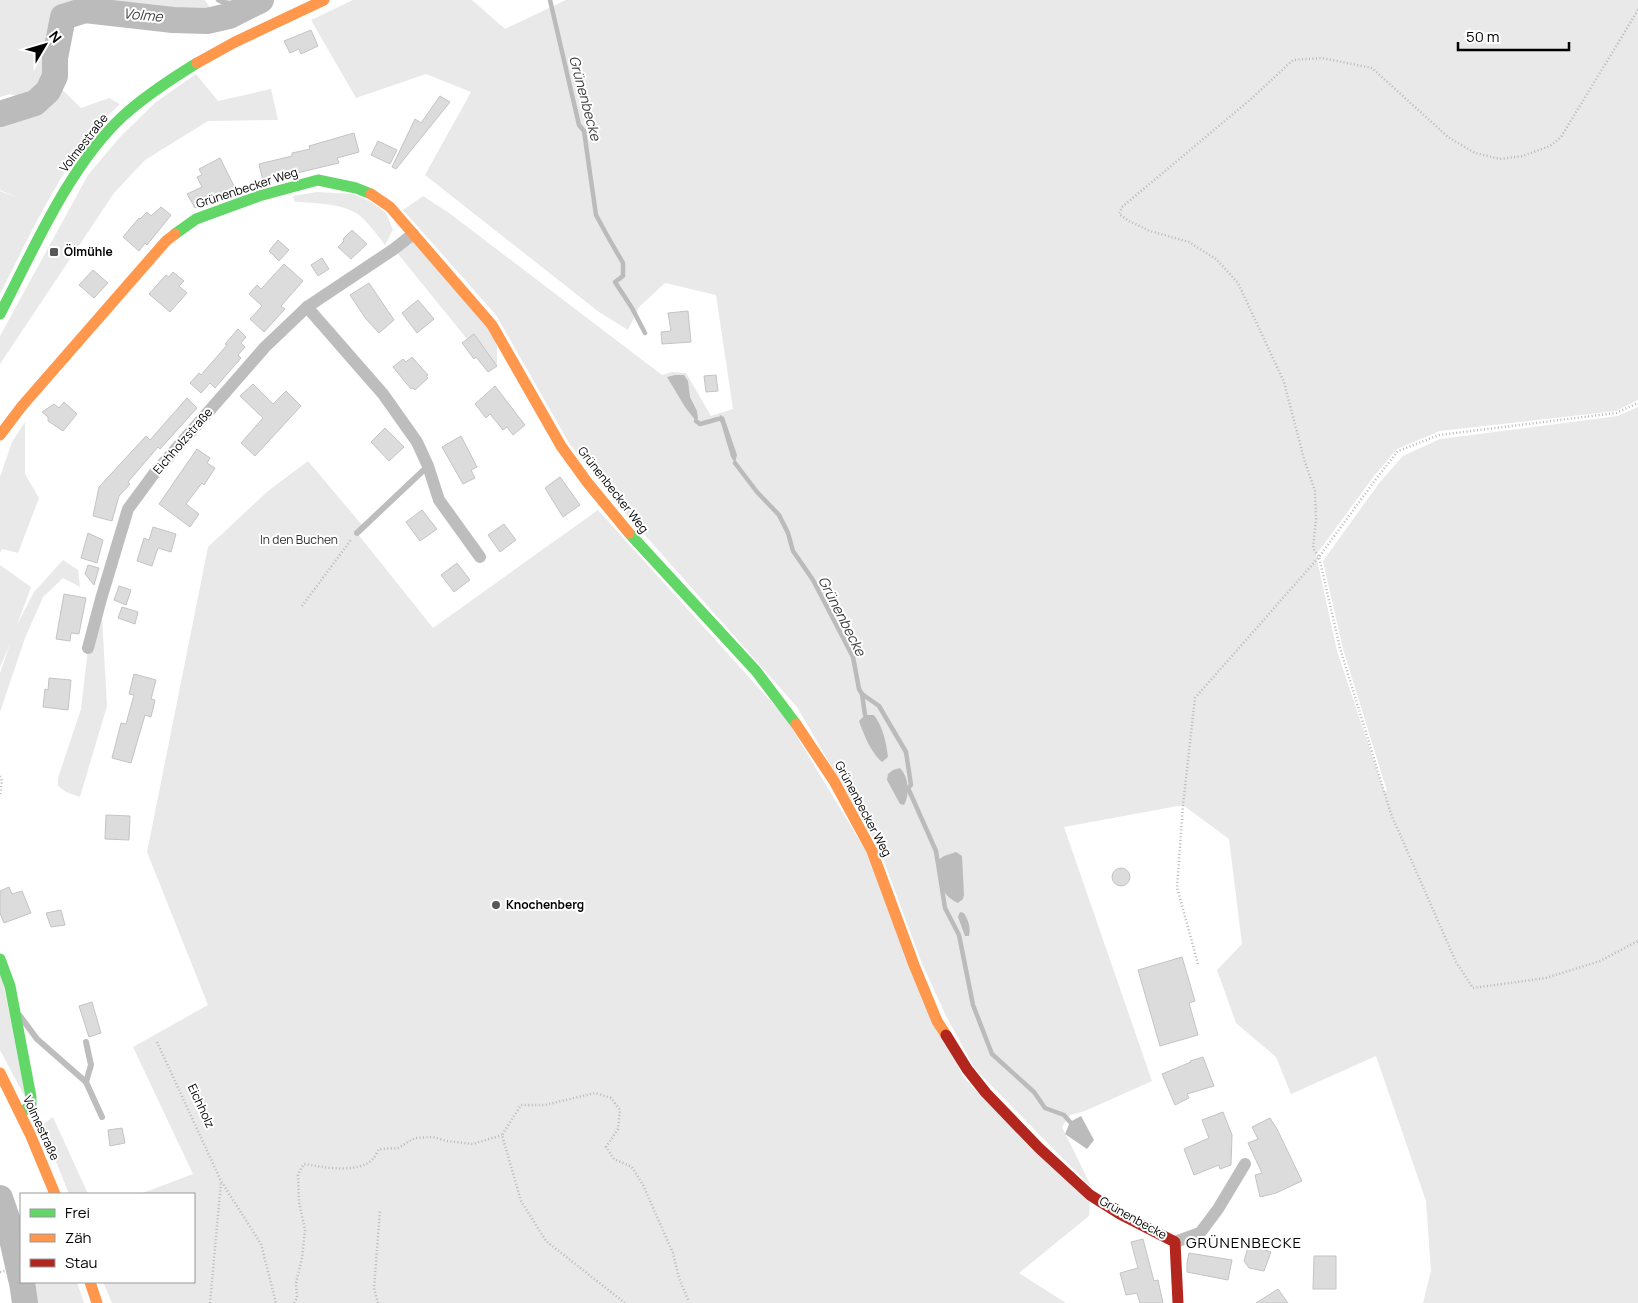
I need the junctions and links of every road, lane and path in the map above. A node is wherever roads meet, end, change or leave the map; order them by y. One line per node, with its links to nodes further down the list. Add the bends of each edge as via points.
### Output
1 (324, 0): 5 (street, Volmestraße, via 214,54 156,89 122,117 101,139 70,184)
2 (1638, 10): 11 (path, via 1561,137 1550,146 1523,156 1500,159 1475,153 1448,137 1372,68 1322,58 1293,60 1122,207 1119,214 1129,221 1189,242 1216,258 1238,283 1284,382 1315,491 1313,548)
3 (413, 234): 4 (street, Eichholzstraße); 7 (street, Grünenbecker Weg, via 390,207 375,196 356,188 318,180 259,196 196,219 166,241); 30 (street, Grünenbecker Weg, via 492,325 561,446 587,482 633,538 756,671 790,714 834,781 872,851 937,1021 986,1093 1039,1148)
4 (307, 307): 8 (street, via 383,394 417,442); 13 (street, Eichholzstraße, via 265,347 152,475 128,509)
5 (0, 314)
6 (1638, 403): 11 (path, via 1616,413 1439,435 1398,452)
7 (0, 435)
8 (428, 466): 9 (lane); 10 (street, via 439,500)
9 (356, 533): 12 (path)
10 (480, 556)
11 (1319, 557): 16 (path, via 1340,648 1391,814 1456,962 1473,988 1546,978 1600,961); 18 (path, via 1195,698 1176,887)
12 (302, 606)
13 (88, 648)
14 (0, 776): 15 (path)
15 (0, 796)
16 (1638, 941)
17 (0, 959): 19 (street)
18 (1198, 964)
19 (14, 1007): 23 (lane, via 37,1039); 24 (street, via 32,1103)
20 (86, 1042): 23 (lane, via 92,1065)
21 (157, 1042): 28 (path, Eichholz)
22 (0, 1073): 24 (street, Volmestraße)
23 (86, 1082): 25 (lane)
24 (20, 1113): 29 (street, Volmestraße)
25 (102, 1117)
26 (502, 1136): 39 (path, via 473,1144 433,1137 416,1138 398,1148 379,1149 373,1160 356,1167 337,1169 304,1164 298,1174 305,1230); 41 (path, via 521,1201 546,1241); 42 (path, via 521,1105 545,1105 595,1093 611,1098 620,1110 619,1120 618,1129 606,1147 614,1159 632,1166 643,1185 673,1253)
27 (1245, 1164): 32 (street, Grünenbecke, via 1200,1233)
28 (221, 1181): 37 (path); 38 (path, Eichholz, via 261,1244)
29 (55, 1193)
30 (1090, 1194): 32 (street, Grünenbecke, via 1120,1214)
31 (380, 1210): 40 (path, via 374,1288)
32 (1175, 1242): 43 (street, Grünenbecke)
33 (20, 1266): 34 (path)
34 (0, 1272)
35 (90, 1283): 36 (street)
36 (97, 1303)
37 (210, 1303)
38 (276, 1303)
39 (294, 1303)
40 (378, 1303)
41 (625, 1303)
42 (688, 1303)
43 (1178, 1303)

